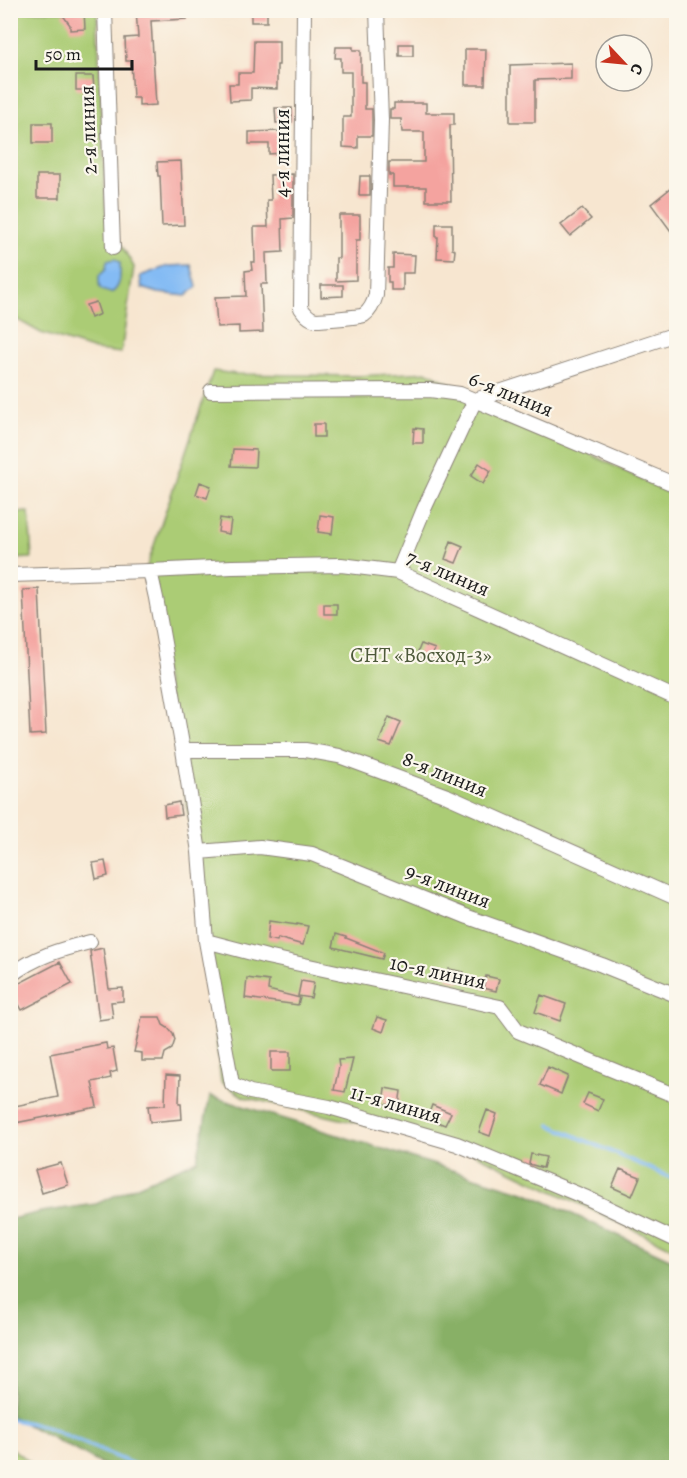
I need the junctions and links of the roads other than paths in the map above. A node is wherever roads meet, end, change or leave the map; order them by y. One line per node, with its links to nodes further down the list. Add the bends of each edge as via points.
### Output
1 (105, 10): 4 (street, 2-я линия)
2 (304, 10): 3 (street, 4-я линия, via 301,308 315,320 362,316 374,303 376,294 381,120)
3 (377, 10)
4 (113, 248)
5 (676, 334): 7 (street)
6 (211, 391): 7 (street, 6-я линия, via 430,390)
7 (475, 400): 8 (street, 6-я линия); 10 (street)
8 (676, 485)
9 (150, 571): 10 (street, 7-я линия, via 341,566); 11 (street, 7-я линия); 13 (street)
10 (398, 572): 12 (street, 7-я линия)
11 (10, 575)
12 (676, 698)
13 (183, 750): 14 (street); 15 (street, 8-я линия, via 304,750 339,756 447,796)
14 (199, 852): 17 (street); 19 (street, 9-я линия, via 260,847 312,854)
15 (676, 898)
16 (90, 942): 18 (street, via 23,965)
17 (206, 942): 20 (street, 10-я линия, via 500,1007 518,1031); 21 (street, 11-я линия, via 232,1084 250,1092 329,1107 456,1144 587,1197)
18 (10, 976)
19 (676, 995)
20 (676, 1096)
21 (676, 1240)

